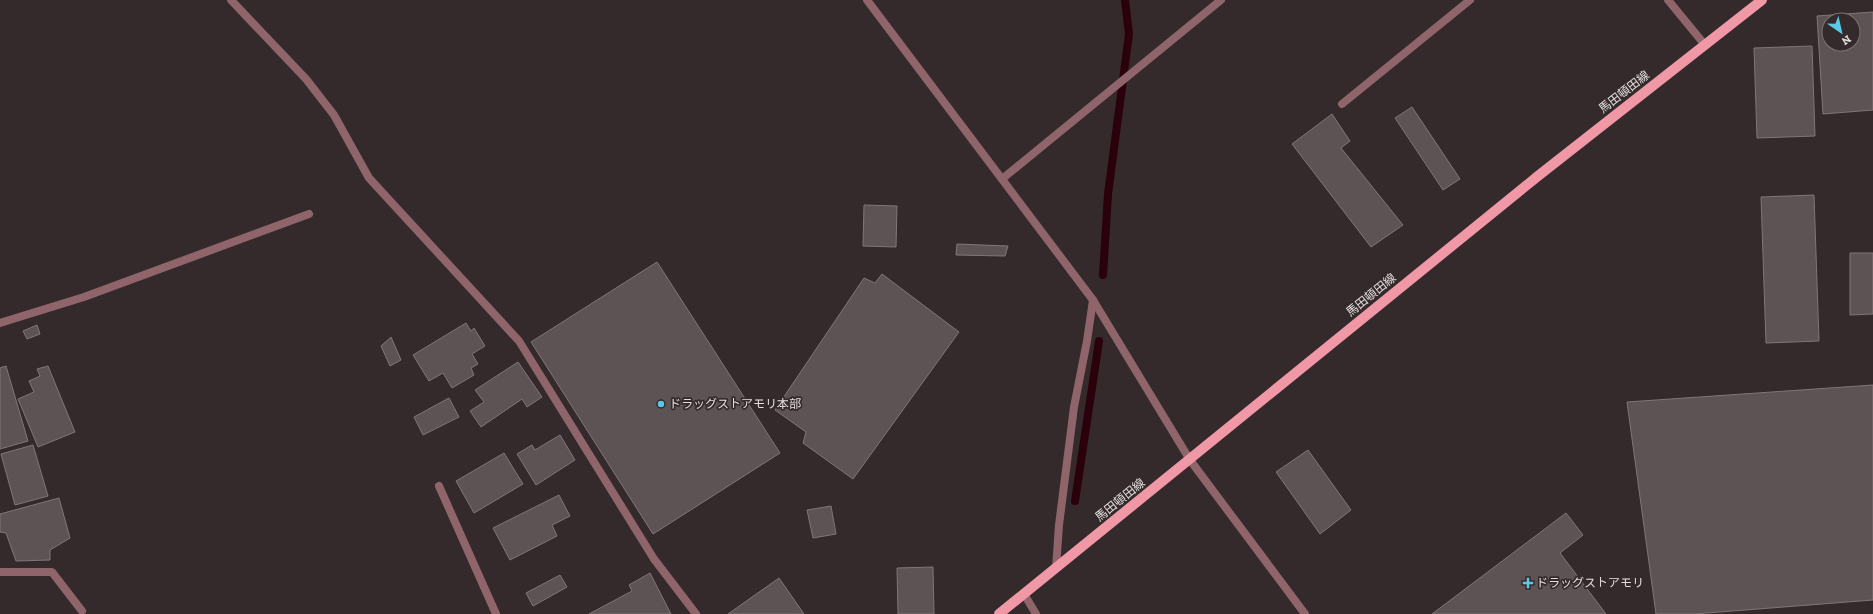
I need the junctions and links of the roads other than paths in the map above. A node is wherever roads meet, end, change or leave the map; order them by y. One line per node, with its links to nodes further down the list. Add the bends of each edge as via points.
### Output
1 (231, 0): 20 (street, via 306,79 334,115 369,178 519,341 654,559)
2 (868, 0): 9 (street)
3 (1221, 0): 9 (street)
4 (1470, 0): 8 (street)
5 (1668, 0): 7 (street)
6 (1762, 0): 7 (main road, 馬田頓田線)
7 (1705, 45): 13 (main road, 馬田頓田線, via 1538,176)
8 (1342, 104)
9 (1002, 179): 11 (street)
10 (309, 214): 12 (street, via 84,297)
11 (1093, 300): 13 (street); 15 (street, via 1074,407)
12 (0, 323)
13 (1190, 460): 15 (main road, 馬田頓田線); 23 (street)
14 (439, 486): 19 (street)
15 (1056, 568): 17 (main road, 馬田頓田線)
16 (0, 572): 18 (street, via 52,572)
17 (1024, 594): 21 (main road, 馬田頓田線); 22 (street)
18 (82, 611)
19 (496, 614)
20 (696, 614)
21 (999, 614)
22 (1036, 614)
23 (1305, 614)

